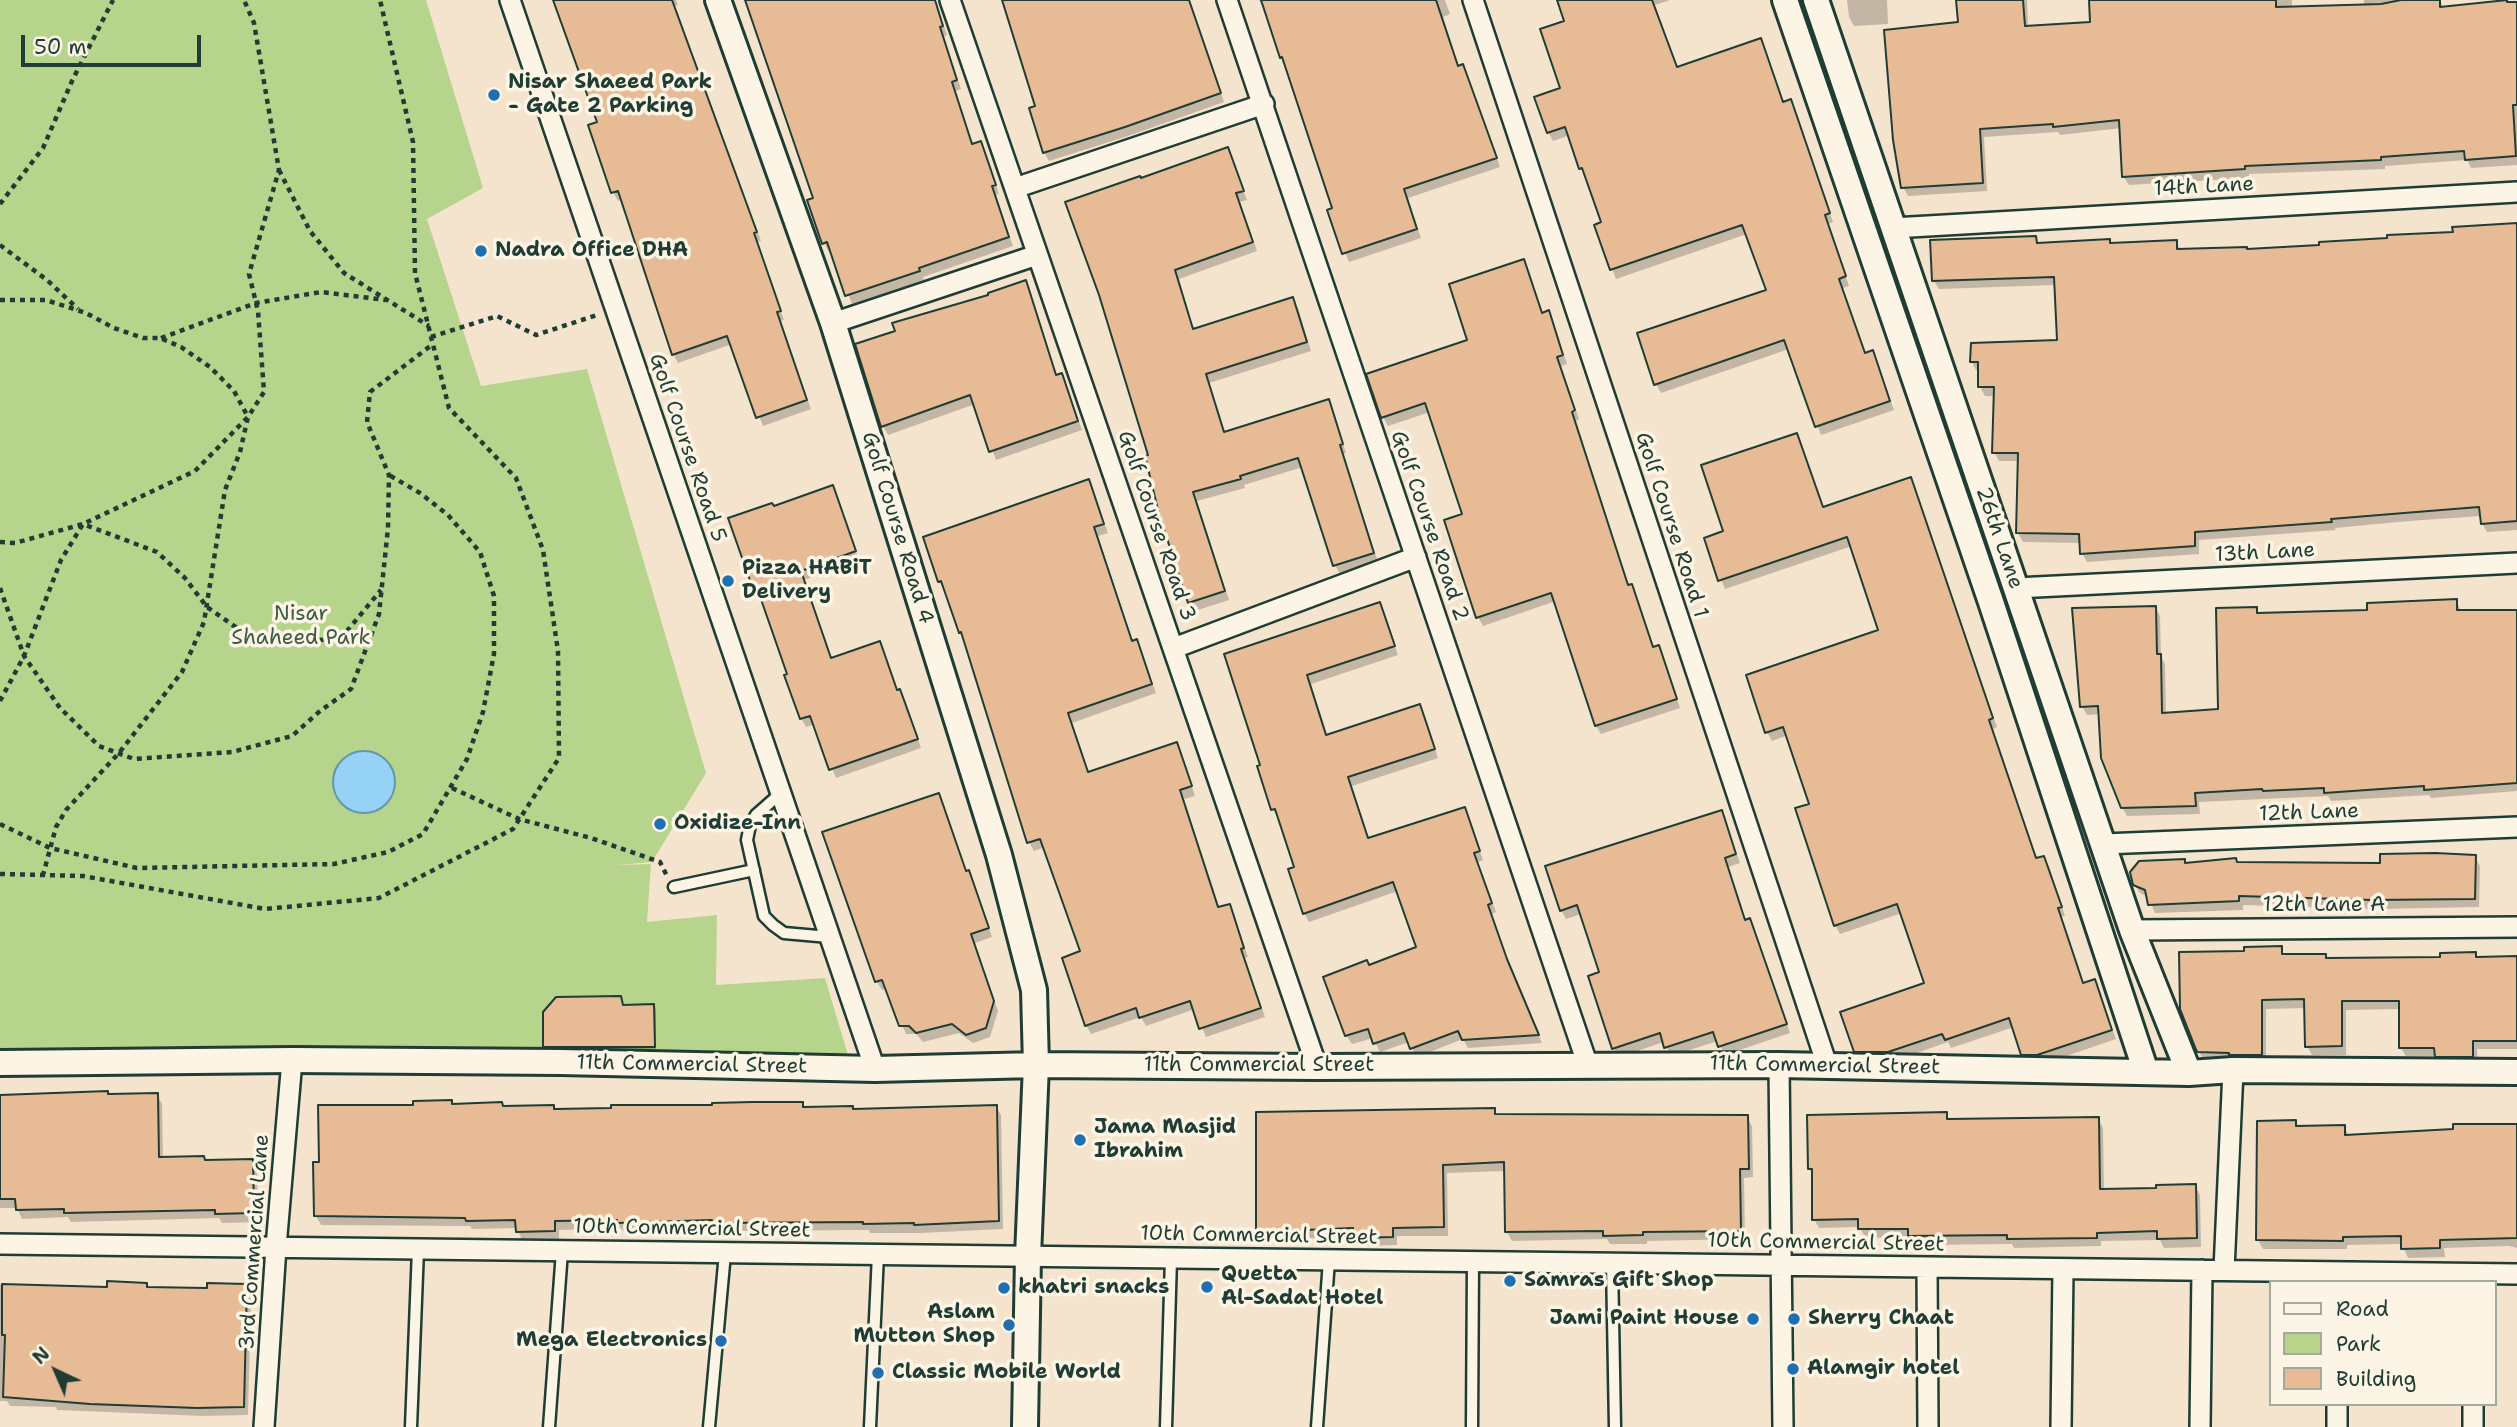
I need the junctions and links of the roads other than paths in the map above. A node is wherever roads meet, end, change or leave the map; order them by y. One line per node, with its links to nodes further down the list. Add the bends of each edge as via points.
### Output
1 (510, 0): 18 (street, Golf Course Road 5)
2 (718, 0): 13 (street, Golf Course Road 4)
3 (950, 0): 9 (street, Golf Course Road 3)
4 (1227, 0): 8 (street, Golf Course Road 2)
5 (1473, 0): 30 (street, Golf Course Road 1)
6 (1785, 0): 35 (street)
7 (1816, 0): 11 (street, 26th Lane)
8 (1264, 104): 9 (street); 14 (street, Golf Course Road 2)
9 (1015, 188): 12 (street, Golf Course Road 3)
10 (2517, 192): 11 (street, 14th Lane)
11 (1893, 228): 16 (street, 26th Lane)
12 (1037, 255): 13 (street); 17 (street, Golf Course Road 3)
13 (833, 323): 28 (street, Golf Course Road 4, via 999,855 1034,990)
14 (1416, 557): 17 (street); 31 (street, Golf Course Road 2)
15 (2517, 563): 16 (street, 13th Lane)
16 (2016, 588): 20 (street, 26th Lane)
17 (1174, 648): 32 (street, Golf Course Road 3)
18 (781, 793): 21 (lane, via 750,825 747,840); 25 (street, Golf Course Road 5)
19 (2517, 827): 20 (street, 12th Lane)
20 (2104, 844): 24 (street, 26th Lane)
21 (754, 870): 22 (lane); 25 (lane, via 764,916 773,925 785,933)
22 (674, 887)
23 (2517, 927): 24 (street, 12th Lane A)
24 (2132, 930): 37 (street, 26th Lane)
25 (830, 937): 33 (street, Golf Course Road 5)
26 (292, 1060): 27 (street, 11th Commercial Street); 33 (street, 11th Commercial Street); 39 (street, 3rd Commercial Lane)
27 (0, 1063)
28 (1037, 1065): 32 (street, 11th Commercial Street); 33 (street, 11th Commercial Street); 44 (street, Golf Course Road 4)
29 (1779, 1065): 30 (street, 11th Commercial Street); 31 (street, 11th Commercial Street); 49 (street)
30 (1827, 1065): 35 (street, 11th Commercial Street)
31 (1588, 1066): 32 (street, 11th Commercial Street)
32 (1317, 1067)
33 (875, 1069)
34 (2233, 1070): 36 (street, 11th Commercial Street); 37 (street, 11th Commercial Street); 53 (street)
35 (2146, 1072): 37 (street, 11th Commercial Street)
36 (2517, 1072)
37 (2189, 1073)
38 (0, 1244): 39 (street, 10th Commercial Street)
39 (276, 1247): 40 (street, 10th Commercial Street); 59 (street, 3rd Commercial Lane)
40 (418, 1249): 41 (street, 10th Commercial Street); 60 (lane)
41 (562, 1251): 42 (street, 10th Commercial Street); 61 (lane)
42 (725, 1253): 43 (street, 10th Commercial Street); 62 (lane)
43 (878, 1254): 44 (street, 10th Commercial Street); 63 (lane)
44 (1028, 1256): 45 (street, 10th Commercial Street); 64 (street, Golf Course Road 4)
45 (1171, 1258): 46 (street, 10th Commercial Street); 65 (lane)
46 (1329, 1260): 47 (street, 10th Commercial Street); 66 (lane)
47 (1473, 1262): 48 (street, 10th Commercial Street); 67 (lane)
48 (1612, 1263): 49 (street, 10th Commercial Street); 68 (lane)
49 (1783, 1265): 50 (street, 10th Commercial Street); 69 (street)
50 (1927, 1267): 51 (street, 10th Commercial Street); 70 (street)
51 (2063, 1269): 52 (street, 10th Commercial Street); 71 (street)
52 (2202, 1270): 53 (street, 10th Commercial Street); 72 (street)
53 (2224, 1270): 55 (street, 10th Commercial Street)
54 (2517, 1274): 56 (street, 10th Commercial Street)
55 (2340, 1277): 56 (street, 10th Commercial Street)
56 (2471, 1277)
57 (2337, 1406): 73 (street)
58 (2473, 1406): 74 (street)
59 (264, 1427)
60 (411, 1427)
61 (549, 1427)
62 (709, 1427)
63 (870, 1427)
64 (1025, 1427)
65 (1166, 1427)
66 (1317, 1427)
67 (1472, 1427)
68 (1615, 1427)
69 (1783, 1427)
70 (1927, 1427)
71 (2062, 1427)
72 (2200, 1427)
73 (2337, 1427)
74 (2473, 1427)

